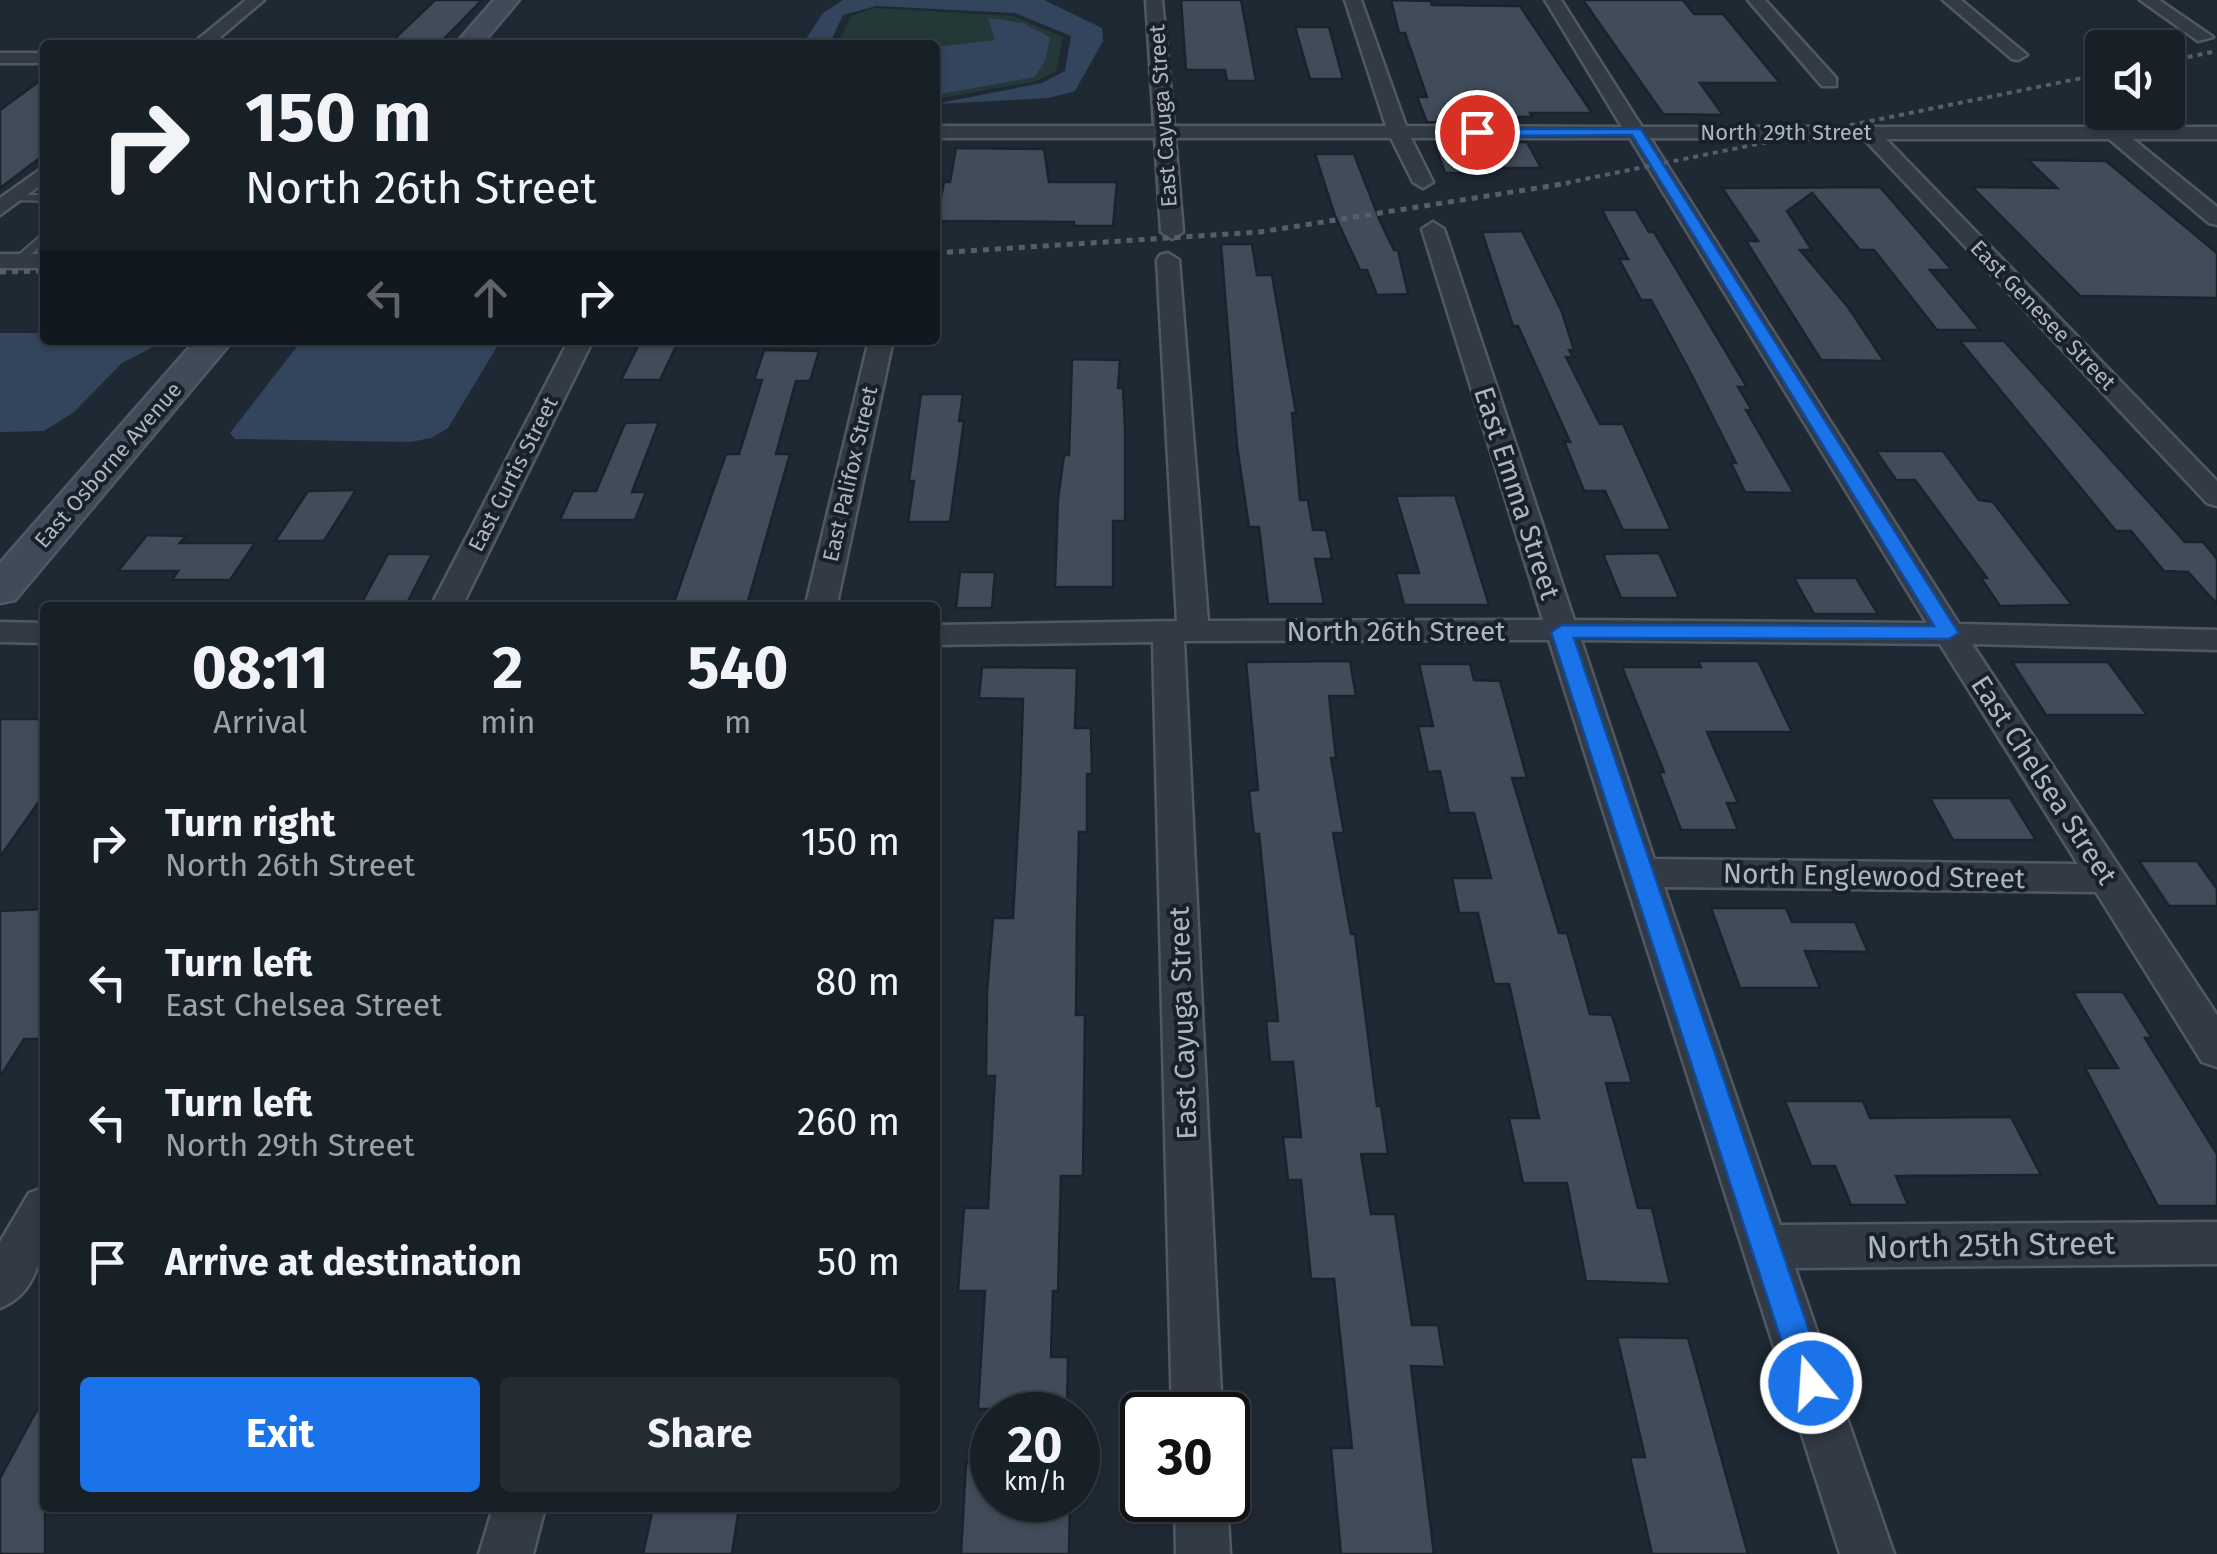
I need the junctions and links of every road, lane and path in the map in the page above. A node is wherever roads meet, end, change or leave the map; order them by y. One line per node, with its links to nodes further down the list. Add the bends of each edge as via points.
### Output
1 (256, 0): 10 (street)
2 (506, 0): 11 (street)
3 (1154, 0): 18 (street, East Cayuga Street)
4 (1353, 0): 19 (street)
5 (1553, 0): 20 (street, East Chelsea Street)
6 (1756, 0): 15 (street)
7 (1951, 0): 12 (street)
8 (2148, 0): 9 (street)
9 (2204, 37)
10 (206, 40)
11 (472, 40)
12 (2018, 55)
13 (0, 58): 14 (street)
14 (40, 58)
15 (1829, 82)
16 (2110, 130): 21 (street)
17 (940, 132): 18 (street, North 29th Street)
18 (1164, 132): 19 (street, North 29th Street); 30 (street, East Cayuga Street)
19 (1398, 132): 20 (street, North 29th Street); 25 (street)
20 (1636, 132): 22 (street, North 29th Street); 46 (street, East Chelsea Street)
21 (2113, 132): 22 (street, North 29th Street); 23 (street, North 29th Street); 28 (street)
22 (1870, 133): 38 (street, East Genesee Street)
23 (2217, 133)
24 (40, 176): 27 (street)
25 (1423, 182)
26 (40, 199): 27 (lane)
27 (7, 203)
28 (2217, 218)
29 (1433, 230): 45 (street, East Emma Street)
30 (1172, 232)
31 (40, 239): 34 (lane)
32 (40, 260): 34 (street)
33 (1168, 260): 42 (street, East Cayuga Street)
34 (9, 261)
35 (211, 345): 39 (street, East Osborne Avenue)
36 (578, 345): 40 (street, East Curtis Street)
37 (880, 345): 41 (street, East Palifox Street)
38 (2217, 497)
39 (0, 590)
40 (448, 602)
41 (821, 602)
42 (1180, 630): 45 (street, North 26th Street); 47 (street, North 26th Street); 56 (street, East Cayuga Street)
43 (0, 632): 44 (street)
44 (40, 632)
45 (1562, 632): 46 (street, North 26th Street); 49 (street, East Emma Street)
46 (1949, 633): 48 (street, North 26th Street); 50 (street, East Chelsea Street)
47 (940, 635)
48 (2217, 640)
49 (1640, 874): 50 (street, North Englewood Street); 54 (street, East Emma Street)
50 (2107, 878): 51 (street, East Chelsea Street)
51 (2217, 1050)
52 (40, 1217): 55 (street)
53 (2217, 1243): 54 (street, North 25th Street)
54 (1766, 1247): 61 (street, East Emma Street)
55 (0, 1286)
56 (1197, 1392)
57 (518, 1512): 59 (street)
58 (1201, 1522): 60 (street)
59 (506, 1554)
60 (1202, 1554)
61 (1867, 1554)

